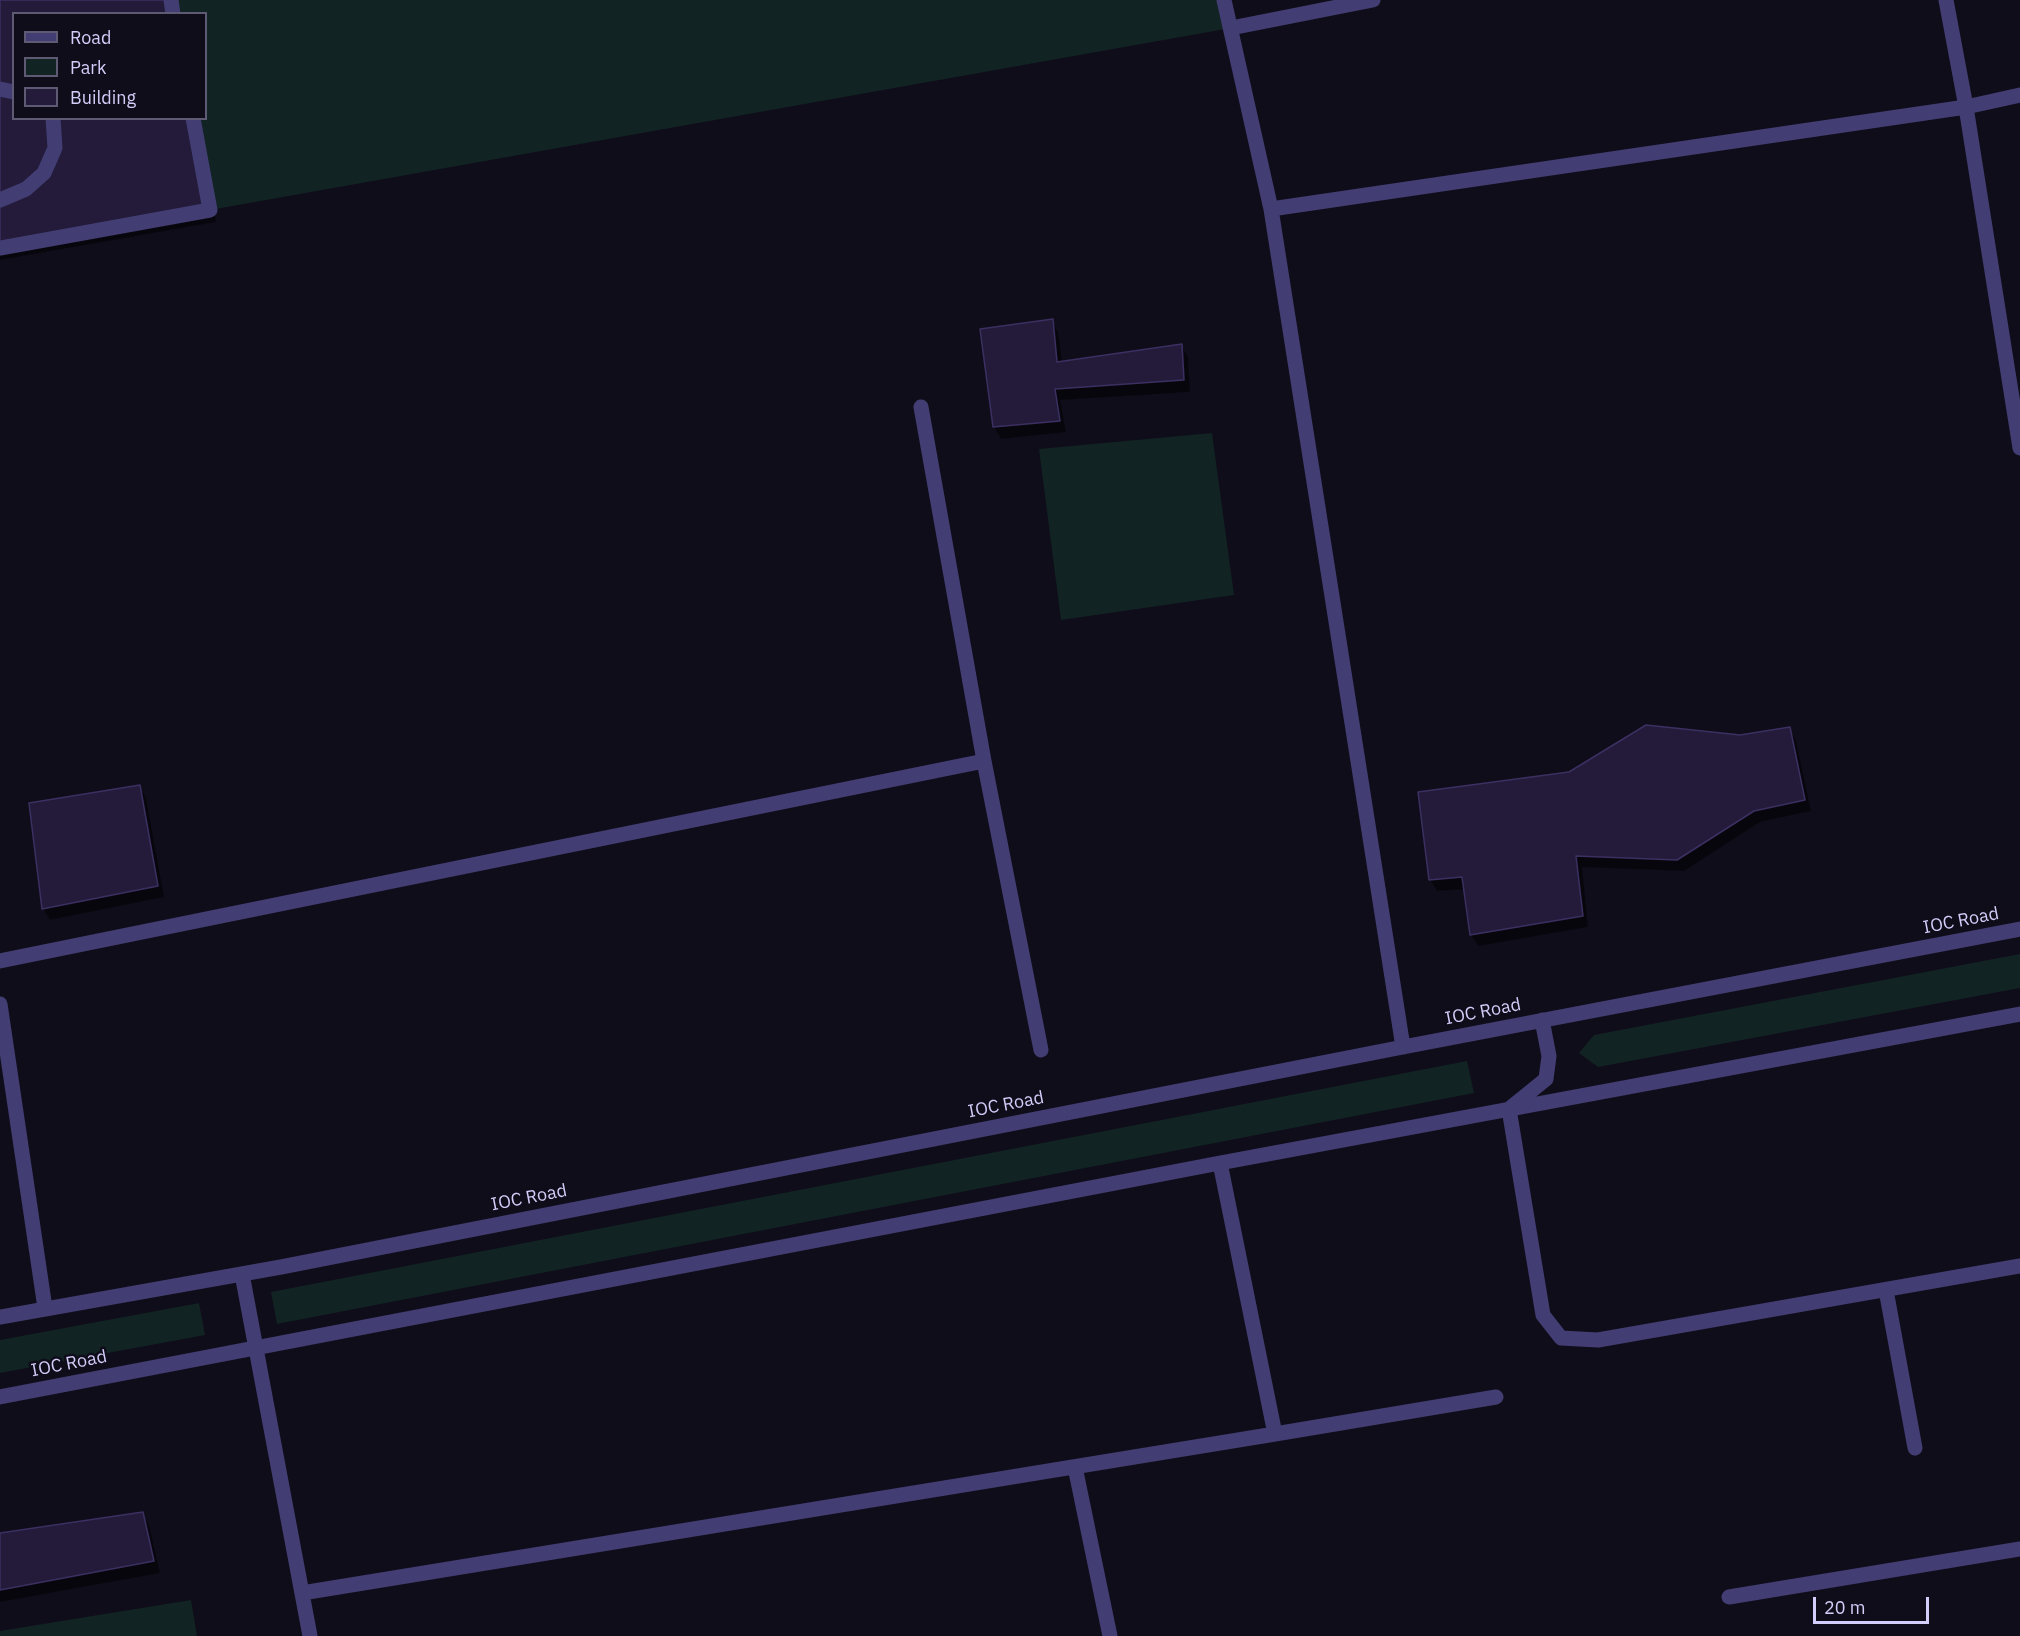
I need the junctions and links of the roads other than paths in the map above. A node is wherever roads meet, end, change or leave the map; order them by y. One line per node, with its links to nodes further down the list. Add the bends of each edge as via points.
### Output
1 (1224, 0): 4 (street)
2 (1373, 0): 4 (street)
3 (1946, 0): 6 (street)
4 (1231, 28): 10 (street)
5 (2020, 96): 6 (street)
6 (1966, 107): 10 (street); 13 (street)
7 (53, 120): 9 (street, via 55,148 44,173 26,189)
8 (193, 120): 11 (street, via 210,210)
9 (0, 200)
10 (1271, 209): 20 (street)
11 (0, 248)
12 (921, 407): 14 (street)
13 (2020, 448)
14 (984, 761): 16 (street); 21 (street)
15 (2020, 929): 19 (street, IOC Road)
16 (0, 961)
17 (0, 1004): 27 (street)
18 (2020, 1014): 22 (street, IOC Road)
19 (1542, 1020): 20 (street, IOC Road); 22 (street, via 1549,1056 1546,1078)
20 (1403, 1047): 25 (street, IOC Road)
21 (1041, 1050)
22 (1509, 1108): 23 (street, IOC Road); 26 (street, via 1543,1315 1561,1338 1598,1340)
23 (1220, 1163): 29 (street, IOC Road); 32 (street)
24 (2020, 1266): 26 (street)
25 (242, 1274): 27 (street, IOC Road); 29 (street)
26 (1886, 1290): 33 (street)
27 (45, 1308): 28 (street, IOC Road)
28 (0, 1317)
29 (255, 1350): 30 (street, IOC Road); 36 (street)
30 (0, 1397)
31 (1496, 1397): 32 (street)
32 (1275, 1434): 34 (street)
33 (1915, 1448)
34 (1075, 1467): 36 (street); 39 (street)
35 (2020, 1549): 37 (street)
36 (302, 1593): 38 (street)
37 (1729, 1597)
38 (310, 1636)
39 (1110, 1636)

